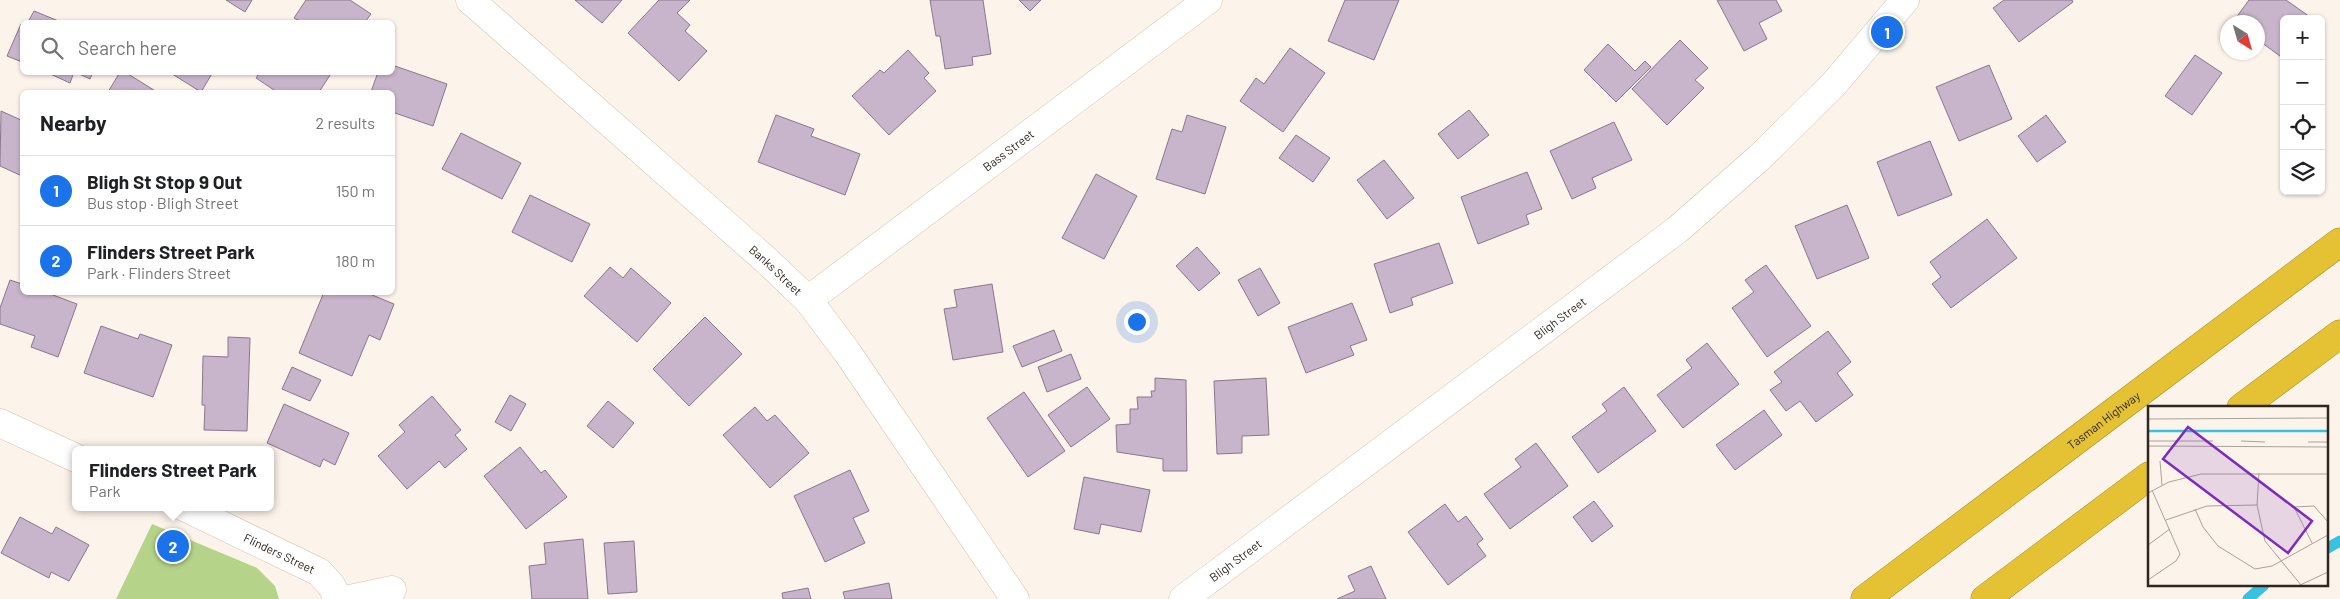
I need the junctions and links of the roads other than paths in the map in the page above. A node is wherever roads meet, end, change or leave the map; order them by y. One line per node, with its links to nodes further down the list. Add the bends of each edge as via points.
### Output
1 (470, 0): 5 (street, Banks Street)
2 (1208, 0): 5 (street, Bass Street)
3 (1905, 0): 16 (street, Bligh Street, via 1834,84 1759,158 1677,230)
4 (2340, 242): 17 (highway, Tasman Highway)
5 (808, 300): 15 (street, Banks Street)
6 (2340, 334): 7 (highway)
7 (2244, 406)
8 (0, 423): 9 (street)
9 (72, 456)
10 (2148, 477): 18 (highway)
11 (192, 511): 13 (street, Flinders Street, via 319,572)
12 (392, 590): 14 (street)
13 (338, 599)
14 (350, 599)
15 (1015, 599)
16 (1183, 599)
17 (1865, 599)
18 (1984, 599)

